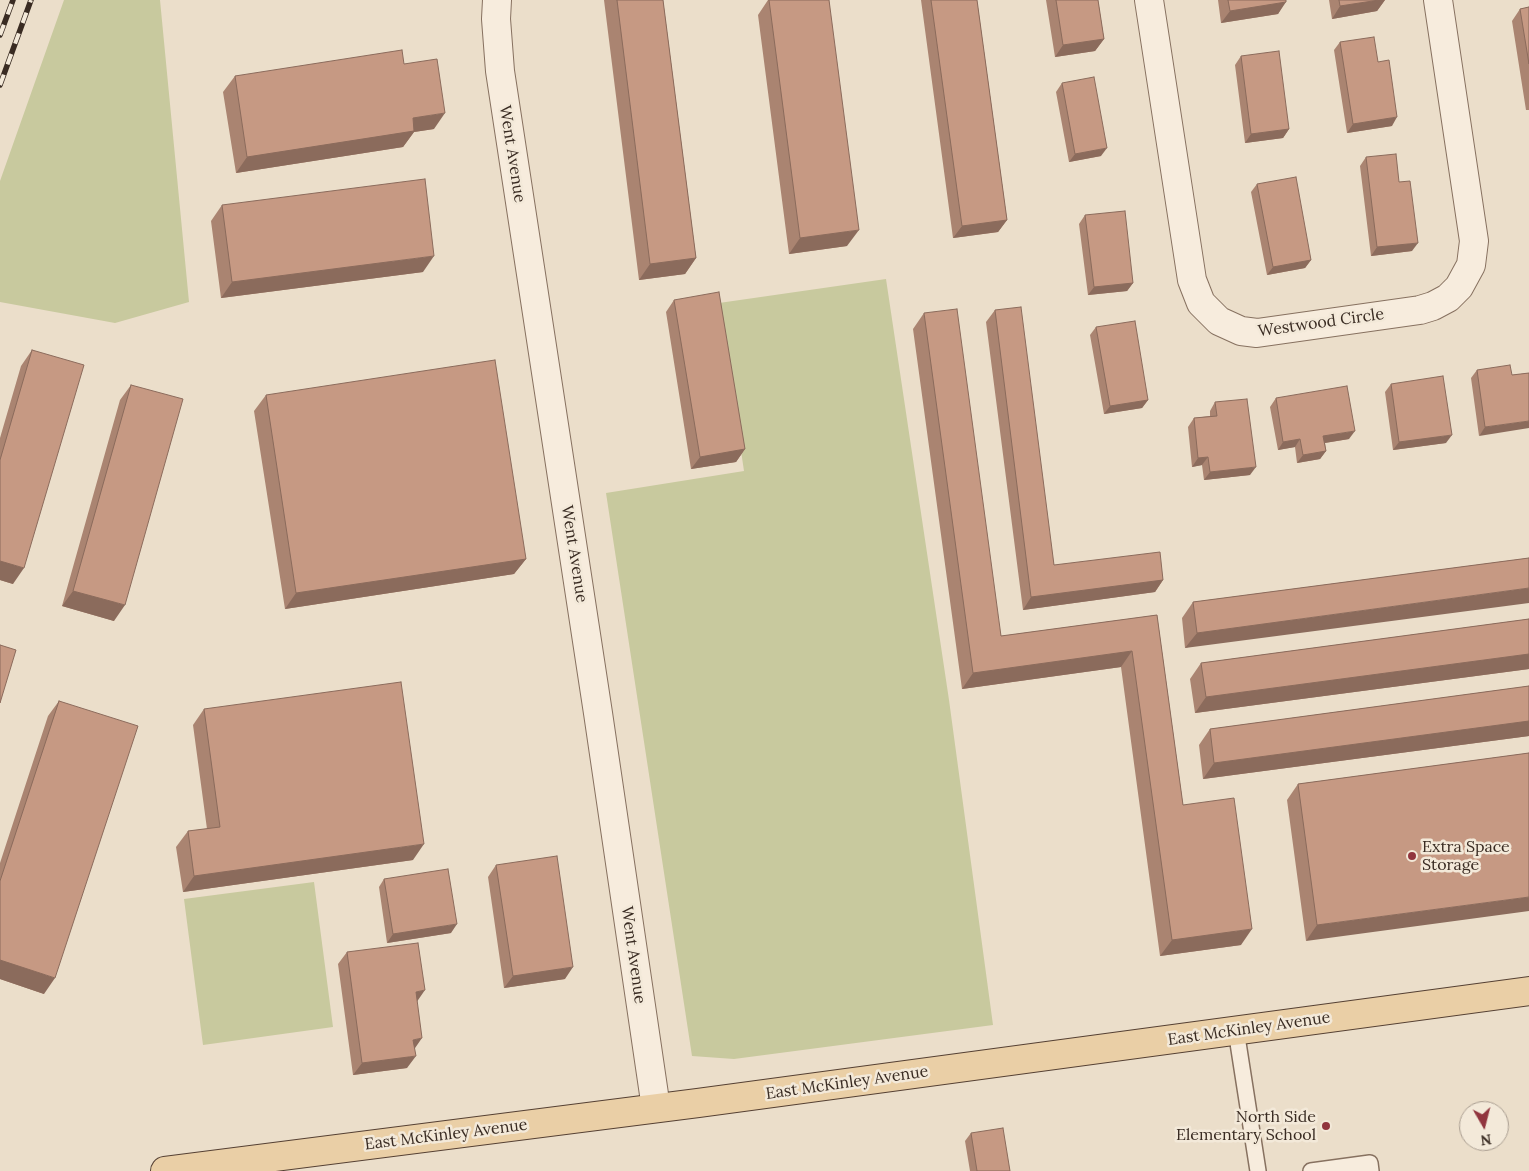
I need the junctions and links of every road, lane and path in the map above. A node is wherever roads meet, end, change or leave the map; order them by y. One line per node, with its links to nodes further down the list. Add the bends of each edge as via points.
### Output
1 (497, 0): 6 (street, Went Avenue, via 500,71)
2 (1149, 0): 3 (street, Westwood Circle, via 1192,280 1201,303 1218,321 1241,331 1257,333 1433,306 1448,298 1471,265 1474,241)
3 (1438, 0)
4 (1529, 991): 5 (main road, East McKinley Avenue)
5 (1236, 1030): 6 (main road, East McKinley Avenue); 8 (lane)
6 (656, 1108): 7 (main road, East McKinley Avenue)
7 (165, 1171)
8 (1258, 1171)
9 (1311, 1171): 10 (lane, via 1370,1163)
10 (1371, 1171)

